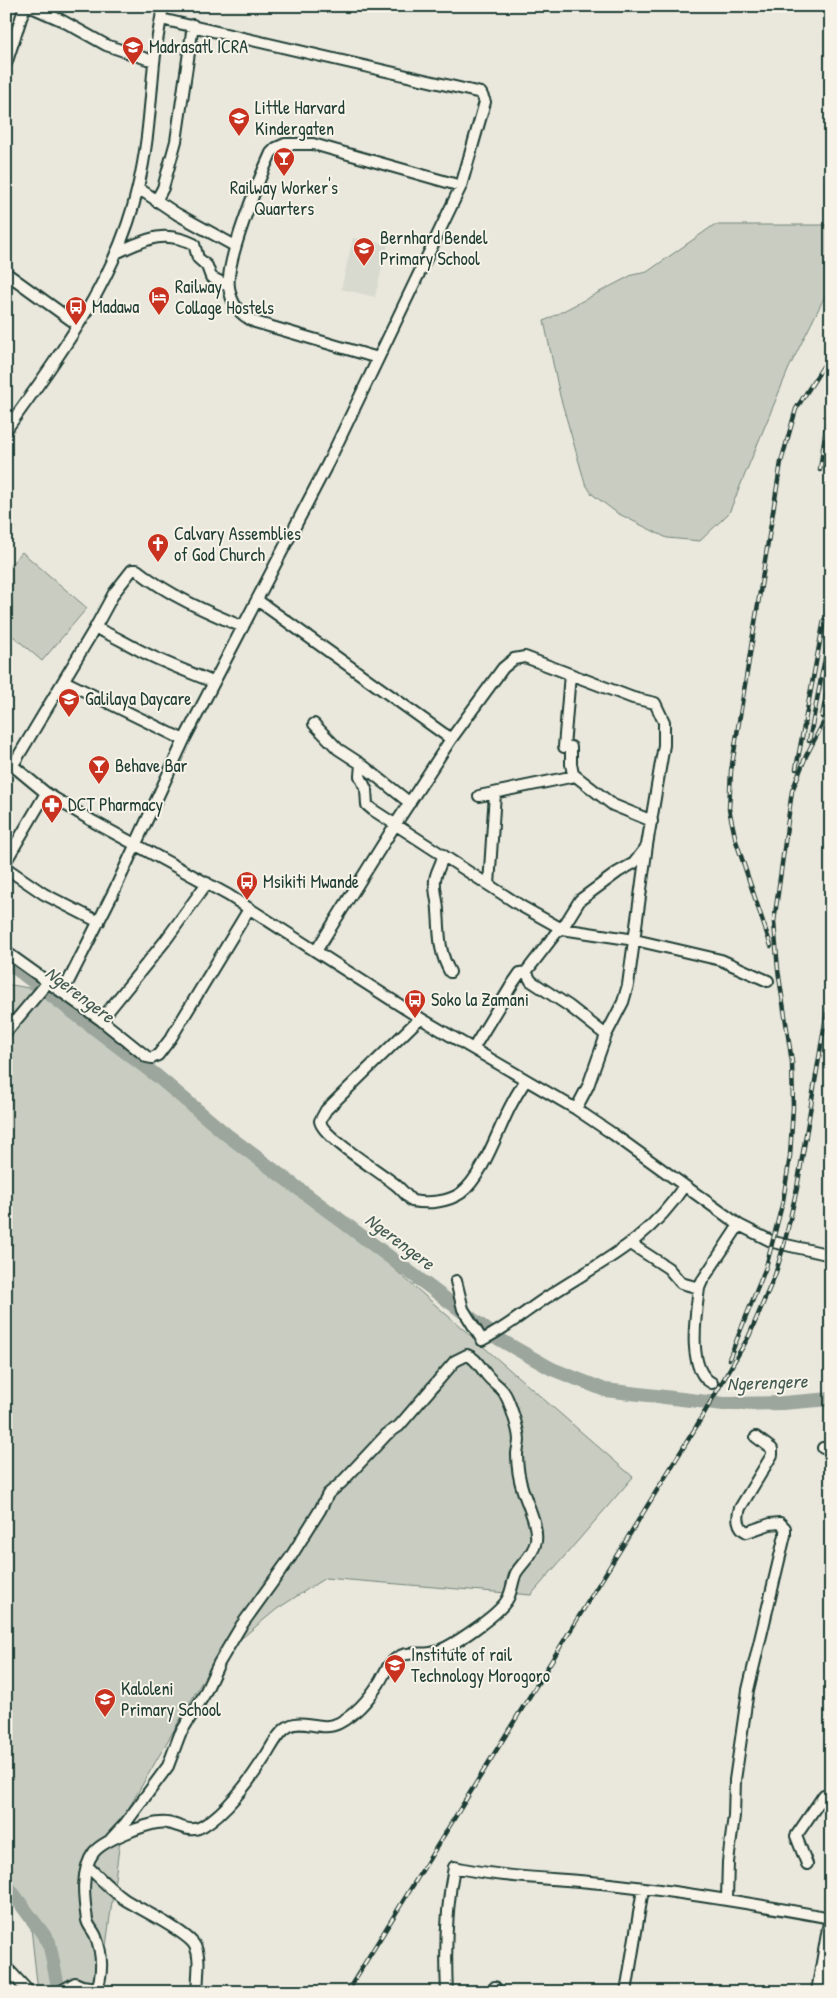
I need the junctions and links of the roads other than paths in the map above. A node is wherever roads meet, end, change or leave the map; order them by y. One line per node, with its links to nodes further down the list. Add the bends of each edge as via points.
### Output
1 (25, 6): 7 (street)
2 (29, 6): 6 (street, via 106,45)
3 (163, 6): 4 (street)
4 (161, 19): 5 (street); 6 (street)
5 (193, 25): 8 (street, via 481,93 484,110); 10 (street, via 176,141 163,188)
6 (154, 60): 9 (street, via 148,131)
7 (6, 64)
8 (462, 186): 13 (street, via 320,145 285,144 271,153); 18 (street)
9 (138, 188): 10 (street); 14 (street)
10 (156, 201): 11 (street)
11 (184, 218): 12 (street); 13 (street)
12 (188, 242): 14 (street, via 155,236); 16 (street, via 194,244 198,258 212,277)
13 (235, 246): 16 (street)
14 (116, 253): 17 (street)
15 (6, 273): 17 (street)
16 (228, 286): 18 (street, via 232,303 248,319)
17 (78, 325): 19 (street)
18 (378, 358): 20 (street)
19 (6, 430)
20 (257, 600): 21 (street); 27 (street)
21 (243, 627): 22 (street, via 200,608 134,570 119,585); 25 (street)
22 (96, 628): 24 (street); 25 (street)
23 (570, 674): 27 (street, via 525,657 514,659 503,668); 31 (street, via 564,747 571,747); 36 (street, via 657,706 664,722 665,736)
24 (64, 681): 28 (street); 29 (street)
25 (213, 682): 28 (street)
26 (314, 724): 30 (street, via 338,749)
27 (451, 739): 35 (street)
28 (184, 740): 38 (street)
29 (10, 763): 32 (street)
30 (361, 764): 35 (street); 37 (street, via 360,776 366,789 367,805)
31 (575, 776): 33 (street); 36 (street, via 613,805)
32 (46, 793): 38 (street); 41 (street)
33 (495, 793): 34 (street); 44 (street)
34 (479, 796)
35 (410, 803): 37 (street)
36 (652, 821): 39 (street)
37 (395, 825): 40 (street); 49 (street)
38 (135, 845): 43 (street); 46 (street)
39 (647, 845): 47 (street, via 634,863 580,900); 48 (street)
40 (443, 855): 44 (street); 51 (street, via 434,887 442,956)
41 (6, 861)
42 (6, 868): 46 (street, via 44,894)
43 (207, 883): 45 (street); 57 (street)
44 (489, 885): 47 (street)
45 (249, 909): 49 (street); 57 (street, via 158,1055 148,1057)
46 (99, 922): 55 (street)
47 (562, 929): 48 (street); 52 (street)
48 (635, 940): 53 (street, via 721,960); 59 (street, via 623,1002)
49 (316, 951): 56 (street)
50 (6, 952): 54 (street)
51 (450, 972)
52 (526, 972): 59 (street, via 530,981); 60 (street, via 520,973 513,983)
53 (768, 980)
54 (48, 982): 55 (street); 58 (street)
55 (63, 992): 57 (street)
56 (420, 1018): 60 (street); 61 (street, via 326,1110 320,1121 323,1128 397,1186 412,1202 444,1200 466,1188 486,1158)
57 (101, 1020)
58 (6, 1032)
59 (606, 1035): 62 (street)
60 (473, 1049): 61 (street)
61 (526, 1080): 62 (street)
62 (576, 1109): 63 (street)
63 (684, 1186): 64 (street); 65 (street, via 656,1221)
64 (739, 1225): 66 (street, via 773,1242); 68 (street)
65 (631, 1244): 68 (street, via 668,1268 681,1283); 69 (street)
66 (831, 1255)
67 (456, 1281): 69 (street, via 463,1309)
68 (699, 1288): 71 (street, via 696,1360 704,1378)
69 (482, 1340): 70 (street)
70 (465, 1355): 74 (street, via 455,1361 394,1430 328,1494 290,1558 240,1626 180,1734 168,1766); 74 (street, via 475,1359 511,1406 519,1440 517,1470 536,1529 532,1552 517,1573 508,1599 498,1612 445,1648 433,1653 400,1656 391,1663 364,1704 338,1724 288,1727 278,1736 239,1793 221,1813 204,1825 189,1830 165,1822)
71 (712, 1383)
72 (756, 1437): 78 (street, via 772,1449 772,1455 740,1508 739,1525 747,1532 780,1524 785,1528 785,1535 748,1690 734,1780)
73 (831, 1795): 75 (street, via 824,1795 796,1836)
74 (111, 1839): 76 (street, via 94,1851)
75 (807, 1864)
76 (87, 1866): 83 (street, via 84,1898 87,1921 101,1952); 86 (street, via 123,1898 194,1945)
77 (643, 1889): 78 (street); 87 (street, via 507,1876 454,1867 448,1913); 88 (street)
78 (727, 1898): 79 (street)
79 (831, 1918)
80 (831, 1922): 82 (main road)
81 (6, 1967): 84 (street)
82 (823, 1986)
83 (96, 1990): 85 (street, via 75,1982)
84 (30, 1992)
85 (59, 1992)
86 (198, 1992)
87 (447, 1992)
88 (626, 1992)

